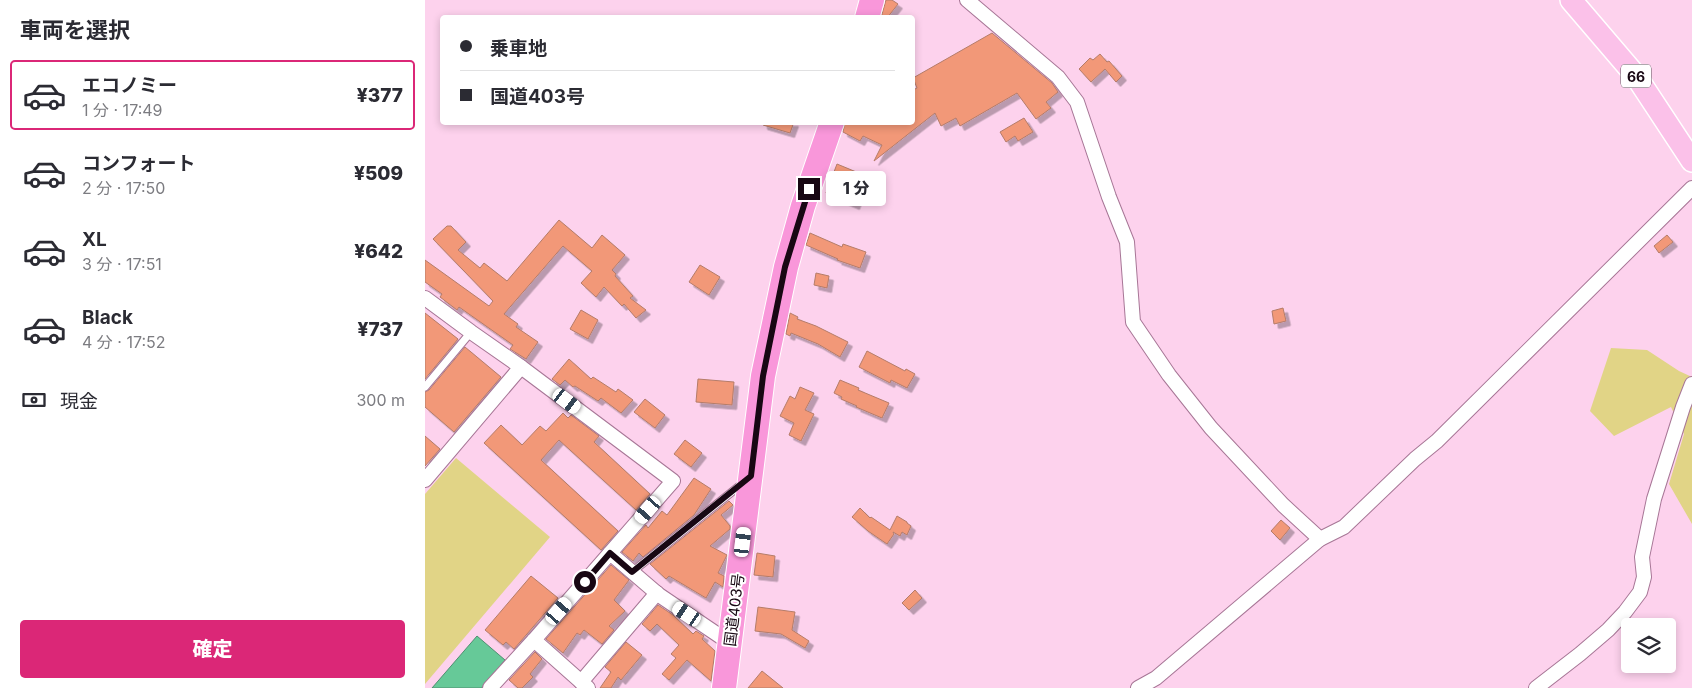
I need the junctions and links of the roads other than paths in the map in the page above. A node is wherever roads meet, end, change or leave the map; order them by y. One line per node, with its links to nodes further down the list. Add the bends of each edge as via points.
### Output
1 (872, 0): 4 (highway)
2 (967, 0): 15 (street, via 1057,77 1077,102 1127,242 1133,322 1211,428 1277,499)
3 (1571, 0): 6 (main road, 66, via 1637,76)
4 (868, 15)
5 (831, 125): 13 (highway, 国道403号, via 785,267 763,376)
6 (1692, 161)
7 (1692, 188): 15 (street, via 1437,441 1344,527)
8 (426, 300): 9 (street)
9 (471, 332): 10 (street); 12 (lane)
10 (521, 367): 14 (street); 16 (street, via 673,481)
11 (1692, 384): 25 (street, via 1654,499 1642,556 1644,577 1640,592 1608,630)
12 (425, 387)
13 (751, 476): 17 (lane); 20 (highway, 国道403号)
14 (425, 480)
15 (1320, 539): 24 (street, via 1156,678)
16 (610, 553): 17 (street); 19 (street)
17 (632, 572): 18 (street)
18 (657, 593): 20 (street); 21 (street)
19 (534, 640): 21 (street); 22 (street)
20 (730, 643): 23 (highway, 国道403号)
21 (585, 685)
22 (490, 688)
23 (724, 688)
24 (1138, 688)
25 (1536, 688)

